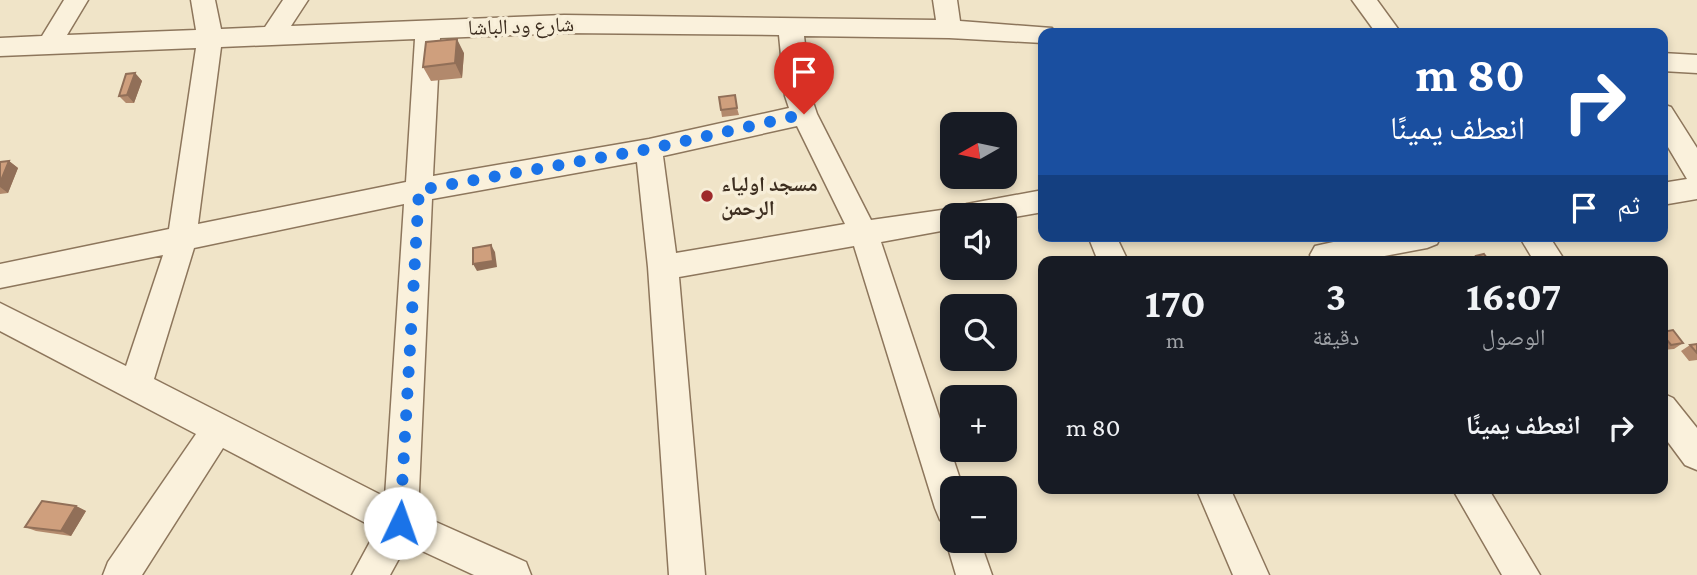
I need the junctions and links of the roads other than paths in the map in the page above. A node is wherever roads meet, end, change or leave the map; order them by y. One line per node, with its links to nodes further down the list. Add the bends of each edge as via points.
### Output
1 (76, 0): 14 (street)
2 (202, 0): 13 (street)
3 (296, 0): 12 (street)
4 (945, 0): 9 (street)
5 (1364, 0): 8 (street)
6 (568, 12): 7 (street, شارع ود الباشا); 10 (street, شارع ود الباشا)
7 (791, 27): 9 (street, شارع ود الباشا); 18 (street)
8 (1385, 28)
9 (948, 29): 11 (street, شارع ود الباشا)
10 (428, 30): 12 (street, شارع ود الباشا); 23 (street)
11 (1038, 34)
12 (271, 37): 13 (street, شارع ود الباشا)
13 (210, 39): 14 (street, شارع ود الباشا); 29 (street)
14 (49, 45): 15 (street, شارع ود الباشا)
15 (0, 47)
16 (1668, 62): 17 (street)
17 (1697, 64)
18 (804, 114): 20 (street); 28 (street)
19 (1668, 124): 21 (street)
20 (649, 149): 23 (street); 32 (street)
21 (1697, 170)
22 (1697, 188): 24 (street)
23 (419, 190): 29 (street); 42 (street)
24 (1668, 193)
25 (1038, 202): 26 (street)
26 (1017, 206)
27 (940, 220): 28 (street)
28 (864, 234): 32 (street); 39 (street)
29 (182, 239): 33 (street); 35 (street)
30 (1385, 242): 31 (street)
31 (1323, 251)
32 (663, 267): 47 (street)
33 (0, 276)
34 (0, 316): 35 (street)
35 (136, 385): 37 (street)
36 (1668, 416): 38 (street)
37 (219, 427): 42 (street); 44 (street)
38 (1697, 454)
39 (942, 476)
40 (1216, 494): 49 (street)
41 (1473, 494): 50 (street)
42 (400, 523): 45 (street); 46 (street)
43 (967, 553): 48 (street)
44 (121, 575)
45 (370, 575)
46 (513, 575)
47 (687, 575)
48 (974, 575)
49 (1251, 575)
50 (1522, 575)

